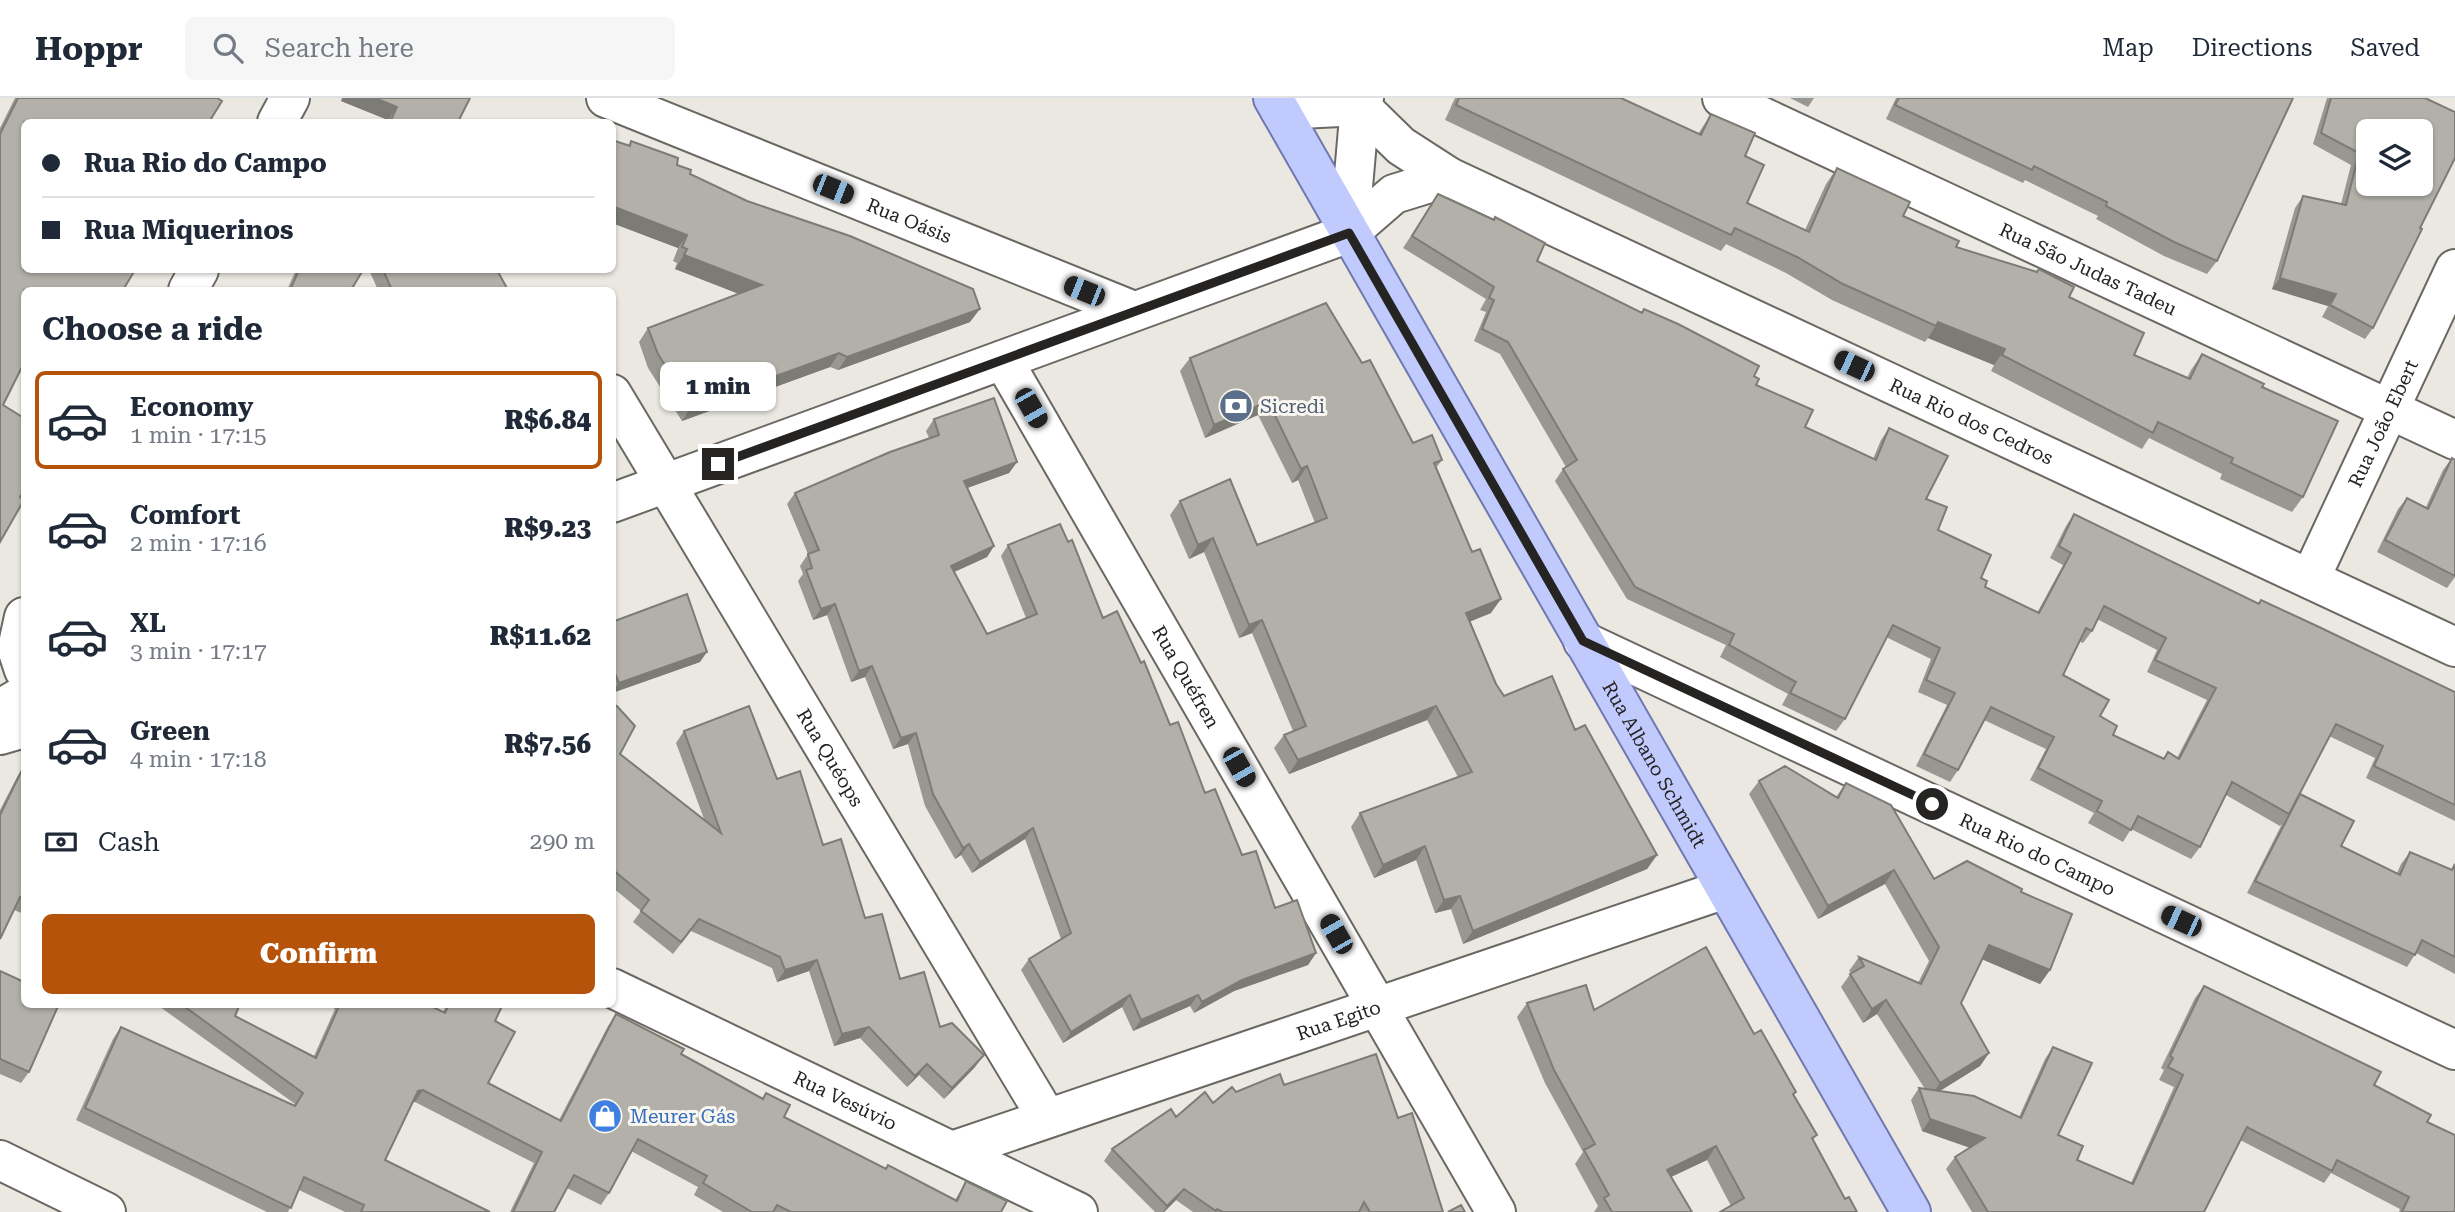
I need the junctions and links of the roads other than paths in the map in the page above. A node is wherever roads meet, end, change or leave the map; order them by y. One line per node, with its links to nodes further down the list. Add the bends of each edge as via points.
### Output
1 (290, 98): 6 (street)
2 (606, 98): 10 (street, Rua Oásis)
3 (1722, 98): 13 (street, Rua São Judas Tadeu)
4 (1362, 102): 5 (street); 7 (street, Rua Rio dos Cedros, via 1401,146); 8 (street)
5 (1276, 104): 8 (main road, Rua Albano Schmidt)
6 (279, 119)
7 (1449, 177): 8 (street, via 1394,194); 17 (street, Rua Rio dos Cedros)
8 (1349, 233): 10 (street); 21 (main road, Rua Albano Schmidt)
9 (2455, 269): 13 (street, Rua João Ebert)
10 (1134, 311): 11 (street)
11 (1003, 360): 15 (street); 30 (street, Rua Quéfren)
12 (616, 400): 15 (street, Rua Quéops)
13 (2389, 409): 14 (street, Rua São Judas Tadeu); 17 (street, Rua João Ebert)
14 (2455, 440)
15 (667, 482): 16 (street); 32 (street, Rua Quéops)
16 (616, 501)
17 (2310, 579): 22 (street, Rua Rio dos Cedros)
18 (21, 602): 20 (street)
19 (21, 631): 23 (street, via 17,649)
20 (0, 641)
21 (1583, 641): 28 (main road, Rua Albano Schmidt); 31 (street, Rua Rio do Campo)
22 (2455, 647)
23 (21, 661)
24 (21, 697): 25 (street)
25 (0, 709)
26 (21, 729): 27 (street)
27 (0, 735)
28 (1725, 889): 30 (street, Rua Egito); 38 (main road, Rua Albano Schmidt)
29 (616, 990): 33 (street, Rua Vesúvio)
30 (1378, 1006): 32 (street, Rua Egito); 37 (street, Rua Quéfren)
31 (2455, 1050)
32 (1047, 1118): 33 (street, Rua Egito)
33 (952, 1150): 36 (street, Rua Vesúvio)
34 (0, 1160): 35 (street)
35 (106, 1212)
36 (1078, 1212)
37 (1496, 1212)
38 (1912, 1212)

